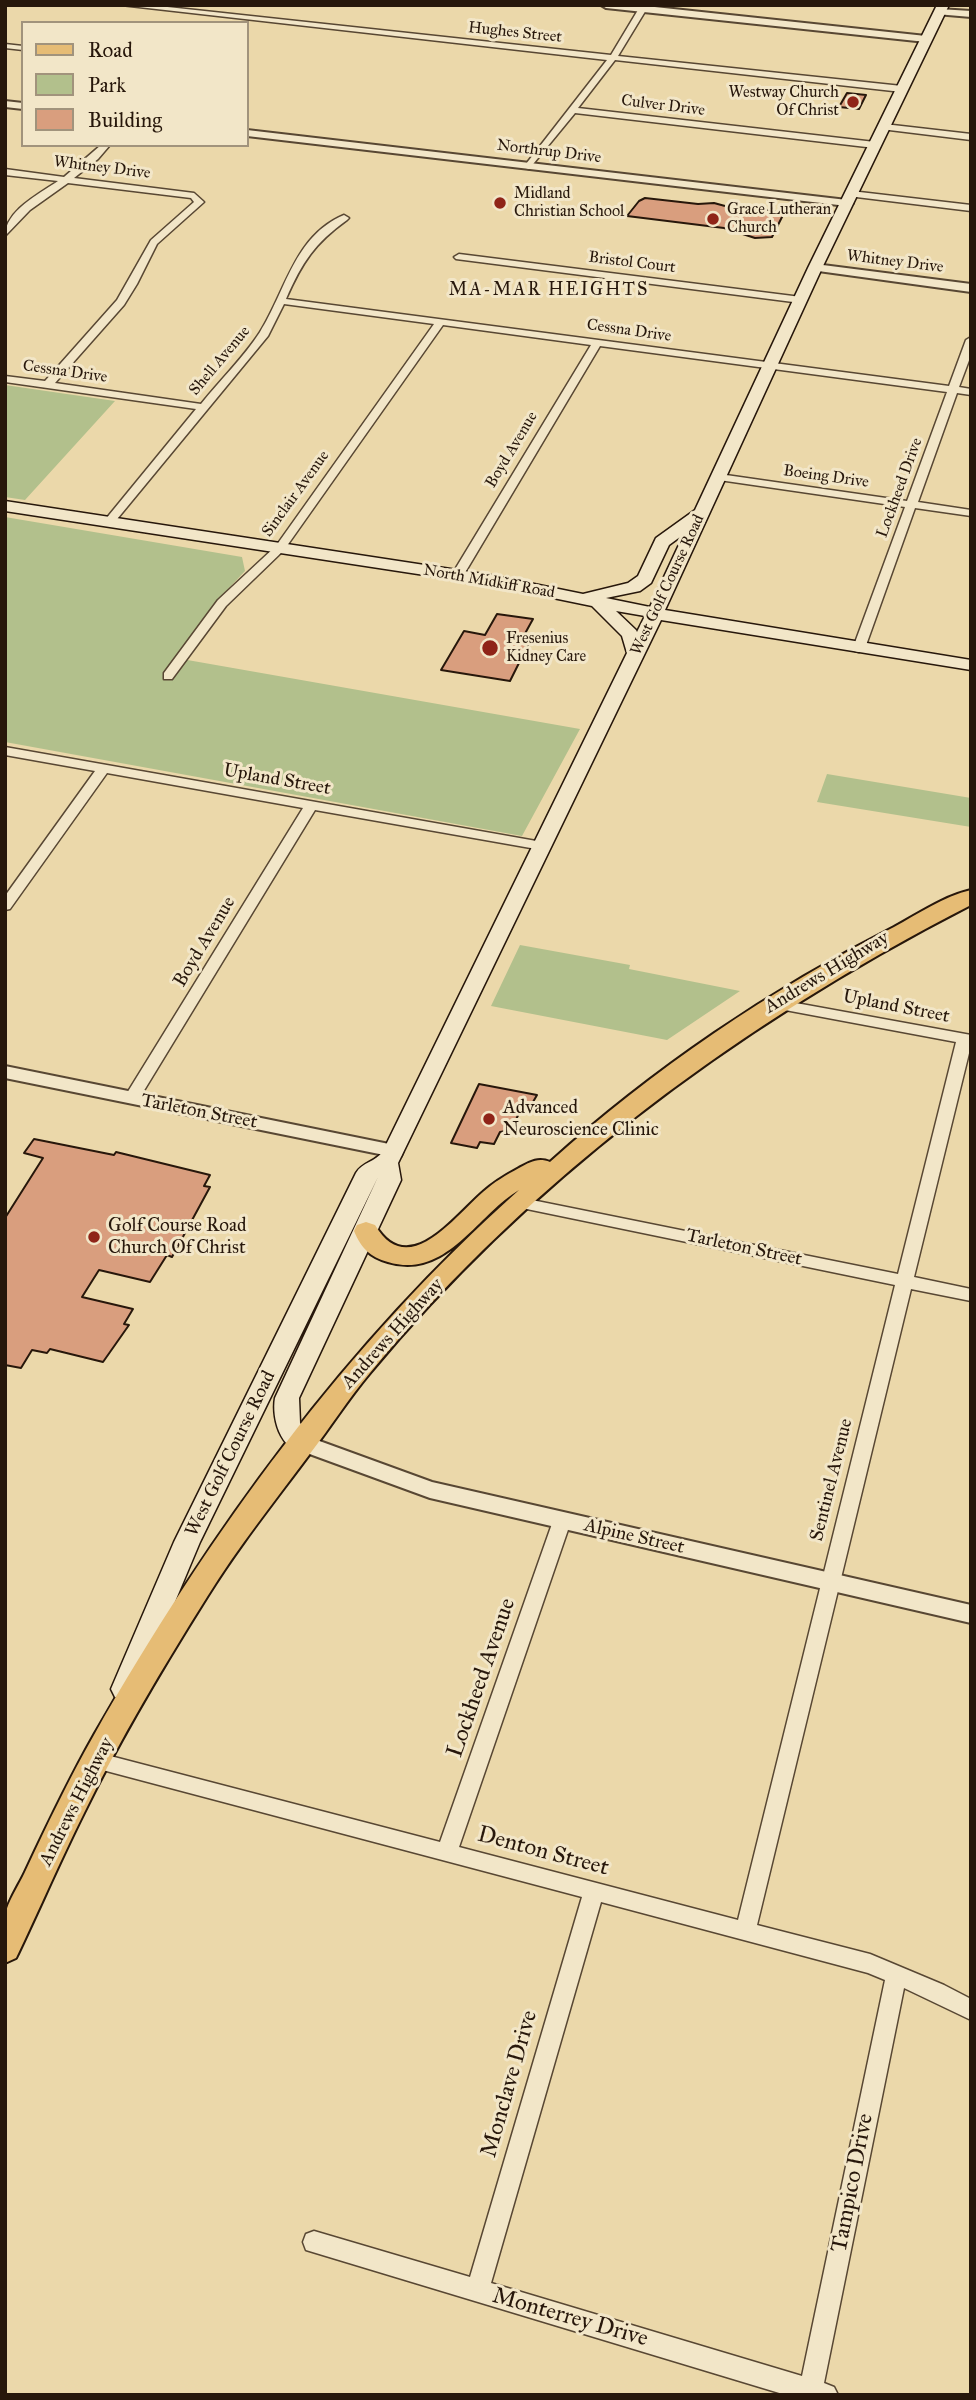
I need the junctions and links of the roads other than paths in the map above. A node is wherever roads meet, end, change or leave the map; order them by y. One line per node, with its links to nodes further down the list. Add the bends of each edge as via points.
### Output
1 (125, 5): 7 (street, Hughes Street)
2 (217, 5): 7 (street)
3 (606, 5): 4 (street)
4 (644, 7): 9 (street); 10 (street)
5 (941, 9): 6 (street); 9 (main road, West Golf Course Road)
6 (971, 14)
7 (210, 15): 8 (street); 10 (street, Hughes Street)
8 (205, 21)
9 (926, 38): 11 (main road, West Golf Course Road)
10 (613, 58): 11 (street, Hughes Street); 12 (street)
11 (902, 89): 13 (main road, West Golf Course Road)
12 (572, 110): 16 (street, Culver Drive); 18 (street)
13 (884, 127): 15 (street); 16 (main road, West Golf Course Road)
14 (248, 133): 18 (street, Northrup Drive)
15 (971, 137)
16 (875, 145): 21 (main road, West Golf Course Road)
17 (104, 147): 20 (street)
18 (529, 166): 21 (street, Northrup Drive)
19 (5, 172): 20 (street, Whitney Drive)
20 (69, 180): 24 (street); 35 (street, Whitney Drive, via 194,196 199,202 153,244 132,287)
21 (849, 199): 22 (street, Northrup Drive); 26 (main road, West Golf Course Road)
22 (971, 208)
23 (344, 218): 29 (street, Shell Avenue, via 303,251 286,281)
24 (5, 233)
25 (459, 257): 28 (street, Bristol Court)
26 (815, 268): 27 (street, Whitney Drive); 28 (main road, West Golf Course Road)
27 (971, 288)
28 (801, 300): 33 (main road, West Golf Course Road)
29 (282, 301): 30 (street, Cessna Drive); 38 (street, Shell Avenue, via 264,334)
30 (440, 322): 32 (street, Cessna Drive); 45 (street, Sinclair Avenue)
31 (971, 340): 36 (street, Lockheed Drive)
32 (597, 342): 33 (street, Cessna Drive); 46 (street, Boyd Avenue)
33 (771, 366): 36 (street, Cessna Drive); 39 (main road, West Golf Course Road)
34 (5, 379): 35 (street, Cessna Drive)
35 (47, 385): 38 (street, Cessna Drive)
36 (952, 390): 37 (street, Cessna Drive); 40 (street, Lockheed Drive)
37 (971, 393)
38 (203, 407): 44 (street, Shell Avenue)
39 (719, 477): 40 (street, Boeing Drive); 42 (main road, West Golf Course Road)
40 (911, 505): 43 (street, Boeing Drive); 50 (street, Lockheed Drive)
41 (5, 506): 44 (main road, North Midkiff Road)
42 (703, 512): 47 (main road, via 662,542 645,579 634,587); 49 (main road, West Golf Course Road)
43 (971, 513)
44 (109, 522): 45 (main road, North Midkiff Road)
45 (280, 548): 46 (main road, North Midkiff Road); 53 (street, Sinclair Avenue, via 222,603)
46 (457, 576): 47 (main road, North Midkiff Road)
47 (579, 599): 48 (main road, North Midkiff Road)
48 (598, 603): 49 (main road, North Midkiff Road); 51 (main road, via 630,634)
49 (655, 614): 50 (main road, North Midkiff Road); 51 (main road, West Golf Course Road)
50 (859, 648): 52 (main road, North Midkiff Road)
51 (636, 653): 57 (main road, West Golf Course Road)
52 (971, 665)
53 (168, 676)
54 (5, 751): 55 (street, Upland Street)
55 (103, 769): 56 (street, Upland Street); 59 (street)
56 (311, 806): 57 (street, Upland Street); 63 (street, Boyd Avenue)
57 (542, 846): 65 (main road, West Golf Course Road)
58 (971, 896): 60 (main road, Andrews Highway, via 870,946)
59 (5, 906)
60 (774, 1004): 61 (street, Upland Street); 64 (main road, Andrews Highway, via 696,1056)
61 (967, 1040): 68 (street, Sentinel Avenue)
62 (5, 1072): 63 (street, Tarleton Street)
63 (132, 1098): 65 (street, Tarleton Street)
64 (585, 1143): 66 (main road, Andrews Highway); 67 (main road, via 504,1188 438,1248 416,1256 383,1251)
65 (390, 1157): 67 (main road, West Golf Course Road, via 390,1180); 74 (main road, West Golf Course Road, via 367,1174 187,1542)
66 (517, 1202): 68 (street, Tarleton Street); 70 (main road, Andrews Highway, via 365,1362)
67 (366, 1231): 70 (main road, West Golf Course Road, via 287,1398 289,1430)
68 (903, 1281): 69 (street, Tarleton Street); 72 (street, Sentinel Avenue)
69 (971, 1295)
70 (303, 1443): 71 (street, Alpine Street, via 430,1490); 74 (main road, Andrews Highway, via 214,1563)
71 (562, 1521): 72 (street, Alpine Street); 75 (street, Lockheed Avenue)
72 (829, 1581): 73 (street, Alpine Street); 77 (street, Sentinel Avenue)
73 (971, 1614)
74 (95, 1760): 75 (street, Denton Street); 78 (main road, Andrews Highway)
75 (447, 1852): 76 (street, Denton Street)
76 (594, 1891): 77 (street, Denton Street); 82 (street, Monclave Drive)
77 (745, 1931): 79 (street, Denton Street, via 870,1964)
78 (5, 1948)
79 (895, 1975): 80 (street, Denton Street); 83 (street, Tampico Drive)
80 (971, 2010)
81 (314, 2242): 82 (street, Monterrey Drive)
82 (477, 2291): 83 (street, Monterrey Drive)
83 (819, 2392)

